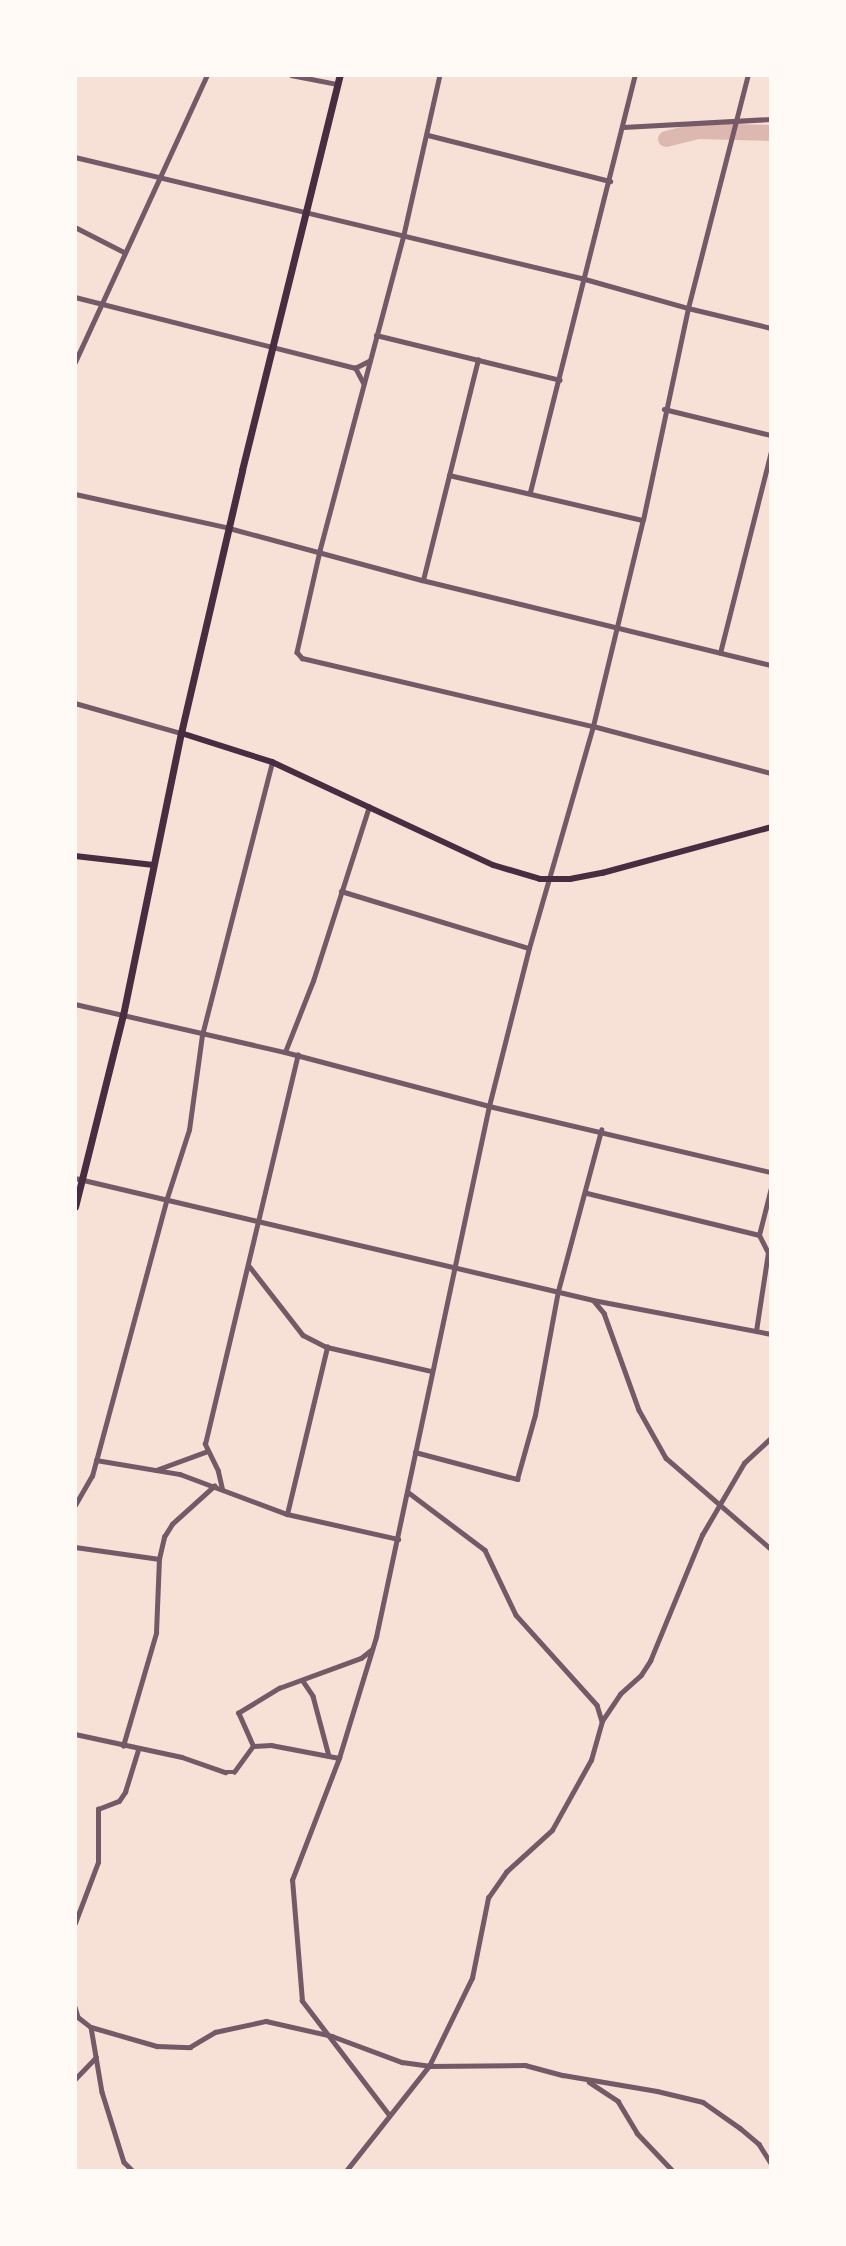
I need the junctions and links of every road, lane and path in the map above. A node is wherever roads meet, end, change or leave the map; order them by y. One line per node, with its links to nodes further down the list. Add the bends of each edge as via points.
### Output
1 (207, 75): 13 (street)
2 (291, 75): 7 (street)
3 (340, 75): 7 (highway)
4 (440, 75): 11 (street)
5 (635, 75): 10 (street)
6 (748, 75): 9 (street)
7 (338, 84): 15 (highway)
8 (771, 119): 9 (street)
9 (736, 122): 10 (street); 22 (street)
10 (623, 127): 14 (street)
11 (428, 135): 14 (street); 17 (street)
12 (75, 157): 13 (street)
13 (159, 176): 15 (street); 18 (street)
14 (610, 181): 19 (street)
15 (305, 212): 17 (street); 25 (highway)
16 (75, 227): 18 (street)
17 (404, 235): 19 (street); 24 (street)
18 (124, 252): 21 (street)
19 (585, 279): 22 (street); 30 (street)
20 (75, 298): 21 (street)
21 (102, 304): 25 (street); 28 (street)
22 (688, 308): 23 (street); 32 (street)
23 (771, 328)
24 (376, 335): 26 (street); 27 (street)
25 (274, 346): 29 (street); 39 (highway)
26 (370, 360): 29 (street); 31 (street)
27 (478, 360): 30 (street); 35 (street)
28 (75, 362)
29 (355, 368): 31 (street)
30 (560, 380): 36 (street)
31 (363, 383): 40 (street)
32 (664, 409): 33 (street); 38 (street)
33 (771, 435)
34 (771, 452): 43 (street)
35 (449, 475): 36 (street); 41 (street)
36 (530, 492): 38 (street)
37 (75, 494): 39 (street)
38 (643, 520): 42 (street)
39 (229, 528): 40 (street); 47 (highway)
40 (320, 551): 41 (street); 46 (street, via 297,653 302,658)
41 (422, 580): 42 (street)
42 (618, 628): 43 (street); 46 (street)
43 (720, 653): 44 (street)
44 (771, 665)
45 (75, 703): 47 (street)
46 (593, 726): 49 (street); 54 (street)
47 (181, 733): 48 (main road); 53 (highway)
48 (272, 762): 50 (main road); 59 (street)
49 (771, 773)
50 (369, 807): 54 (main road, via 493,865); 55 (street)
51 (771, 827): 54 (main road, via 602,873)
52 (75, 856): 53 (main road)
53 (153, 865): 58 (highway)
54 (549, 879): 56 (street)
55 (341, 891): 56 (street); 60 (street)
56 (529, 948): 62 (street)
57 (75, 1004): 58 (street)
58 (123, 1015): 59 (street); 65 (highway)
59 (202, 1035): 60 (street); 68 (street, via 189,1130)
60 (285, 1052): 61 (street)
61 (298, 1055): 62 (street); 70 (street)
62 (489, 1106): 63 (street); 73 (street)
63 (601, 1130): 64 (street); 67 (street)
64 (771, 1172)
65 (79, 1179): 68 (street); 69 (highway)
66 (771, 1188): 71 (street)
67 (587, 1193): 71 (street); 74 (street)
68 (166, 1201): 70 (street); 83 (street)
69 (75, 1207)
70 (260, 1224): 72 (street); 73 (street)
71 (759, 1235): 76 (street, via 768,1253)
72 (250, 1267): 78 (street, via 303,1335); 81 (street, via 219,1381 205,1444)
73 (454, 1267): 74 (street); 79 (street)
74 (558, 1291): 75 (street); 82 (street, via 535,1415 517,1479)
75 (593, 1300): 76 (street); 88 (street, via 604,1313 639,1410 666,1458)
76 (756, 1331): 77 (street)
77 (771, 1334)
78 (327, 1347): 79 (street); 90 (street)
79 (431, 1371): 82 (street)
80 (771, 1438): 88 (street, via 744,1463)
81 (208, 1451): 84 (street); 86 (street)
82 (415, 1452): 87 (street)
83 (96, 1460): 84 (street); 89 (street)
84 (156, 1471): 85 (street)
85 (214, 1486): 86 (street); 94 (street, via 172,1524)
86 (222, 1489): 90 (street)
87 (408, 1492): 91 (street); 97 (street, via 485,1550 516,1615 597,1705)
88 (719, 1504): 93 (street); 97 (street, via 690,1560 650,1661)
89 (75, 1505)
90 (287, 1514): 91 (street)
91 (398, 1539): 95 (street)
92 (75, 1547): 94 (street)
93 (771, 1549)
94 (159, 1559): 99 (street, via 156,1633)
95 (373, 1649): 96 (street); 103 (street)
96 (303, 1681): 100 (street, via 279,1688 239,1713); 102 (street, via 313,1696)
97 (602, 1721): 109 (street, via 591,1760 552,1830 506,1872 488,1898 472,1978)
98 (75, 1734): 99 (street)
99 (123, 1746): 101 (street)
100 (253, 1746): 101 (street, via 234,1772); 102 (street)
101 (138, 1750): 104 (street, via 119,1801 98,1809 98,1862)
102 (329, 1756): 103 (street)
103 (339, 1758): 107 (street, via 292,1880 302,2001)
104 (75, 1923)
105 (75, 2007): 106 (street, via 78,2017)
106 (91, 2027): 107 (street, via 157,2046 190,2047 215,2032 266,2021); 108 (street)
107 (332, 2036): 109 (street, via 402,2062); 112 (street)
108 (97, 2057): 110 (street); 114 (street, via 102,2092 124,2162)
109 (429, 2066): 111 (street, via 525,2065); 112 (street)
110 (75, 2079)
111 (586, 2080): 113 (street, via 703,2102 759,2144); 116 (street, via 618,2101 637,2133)
112 (388, 2114): 115 (street)
113 (771, 2163)
114 (133, 2171)
115 (346, 2171)
116 (673, 2171)

